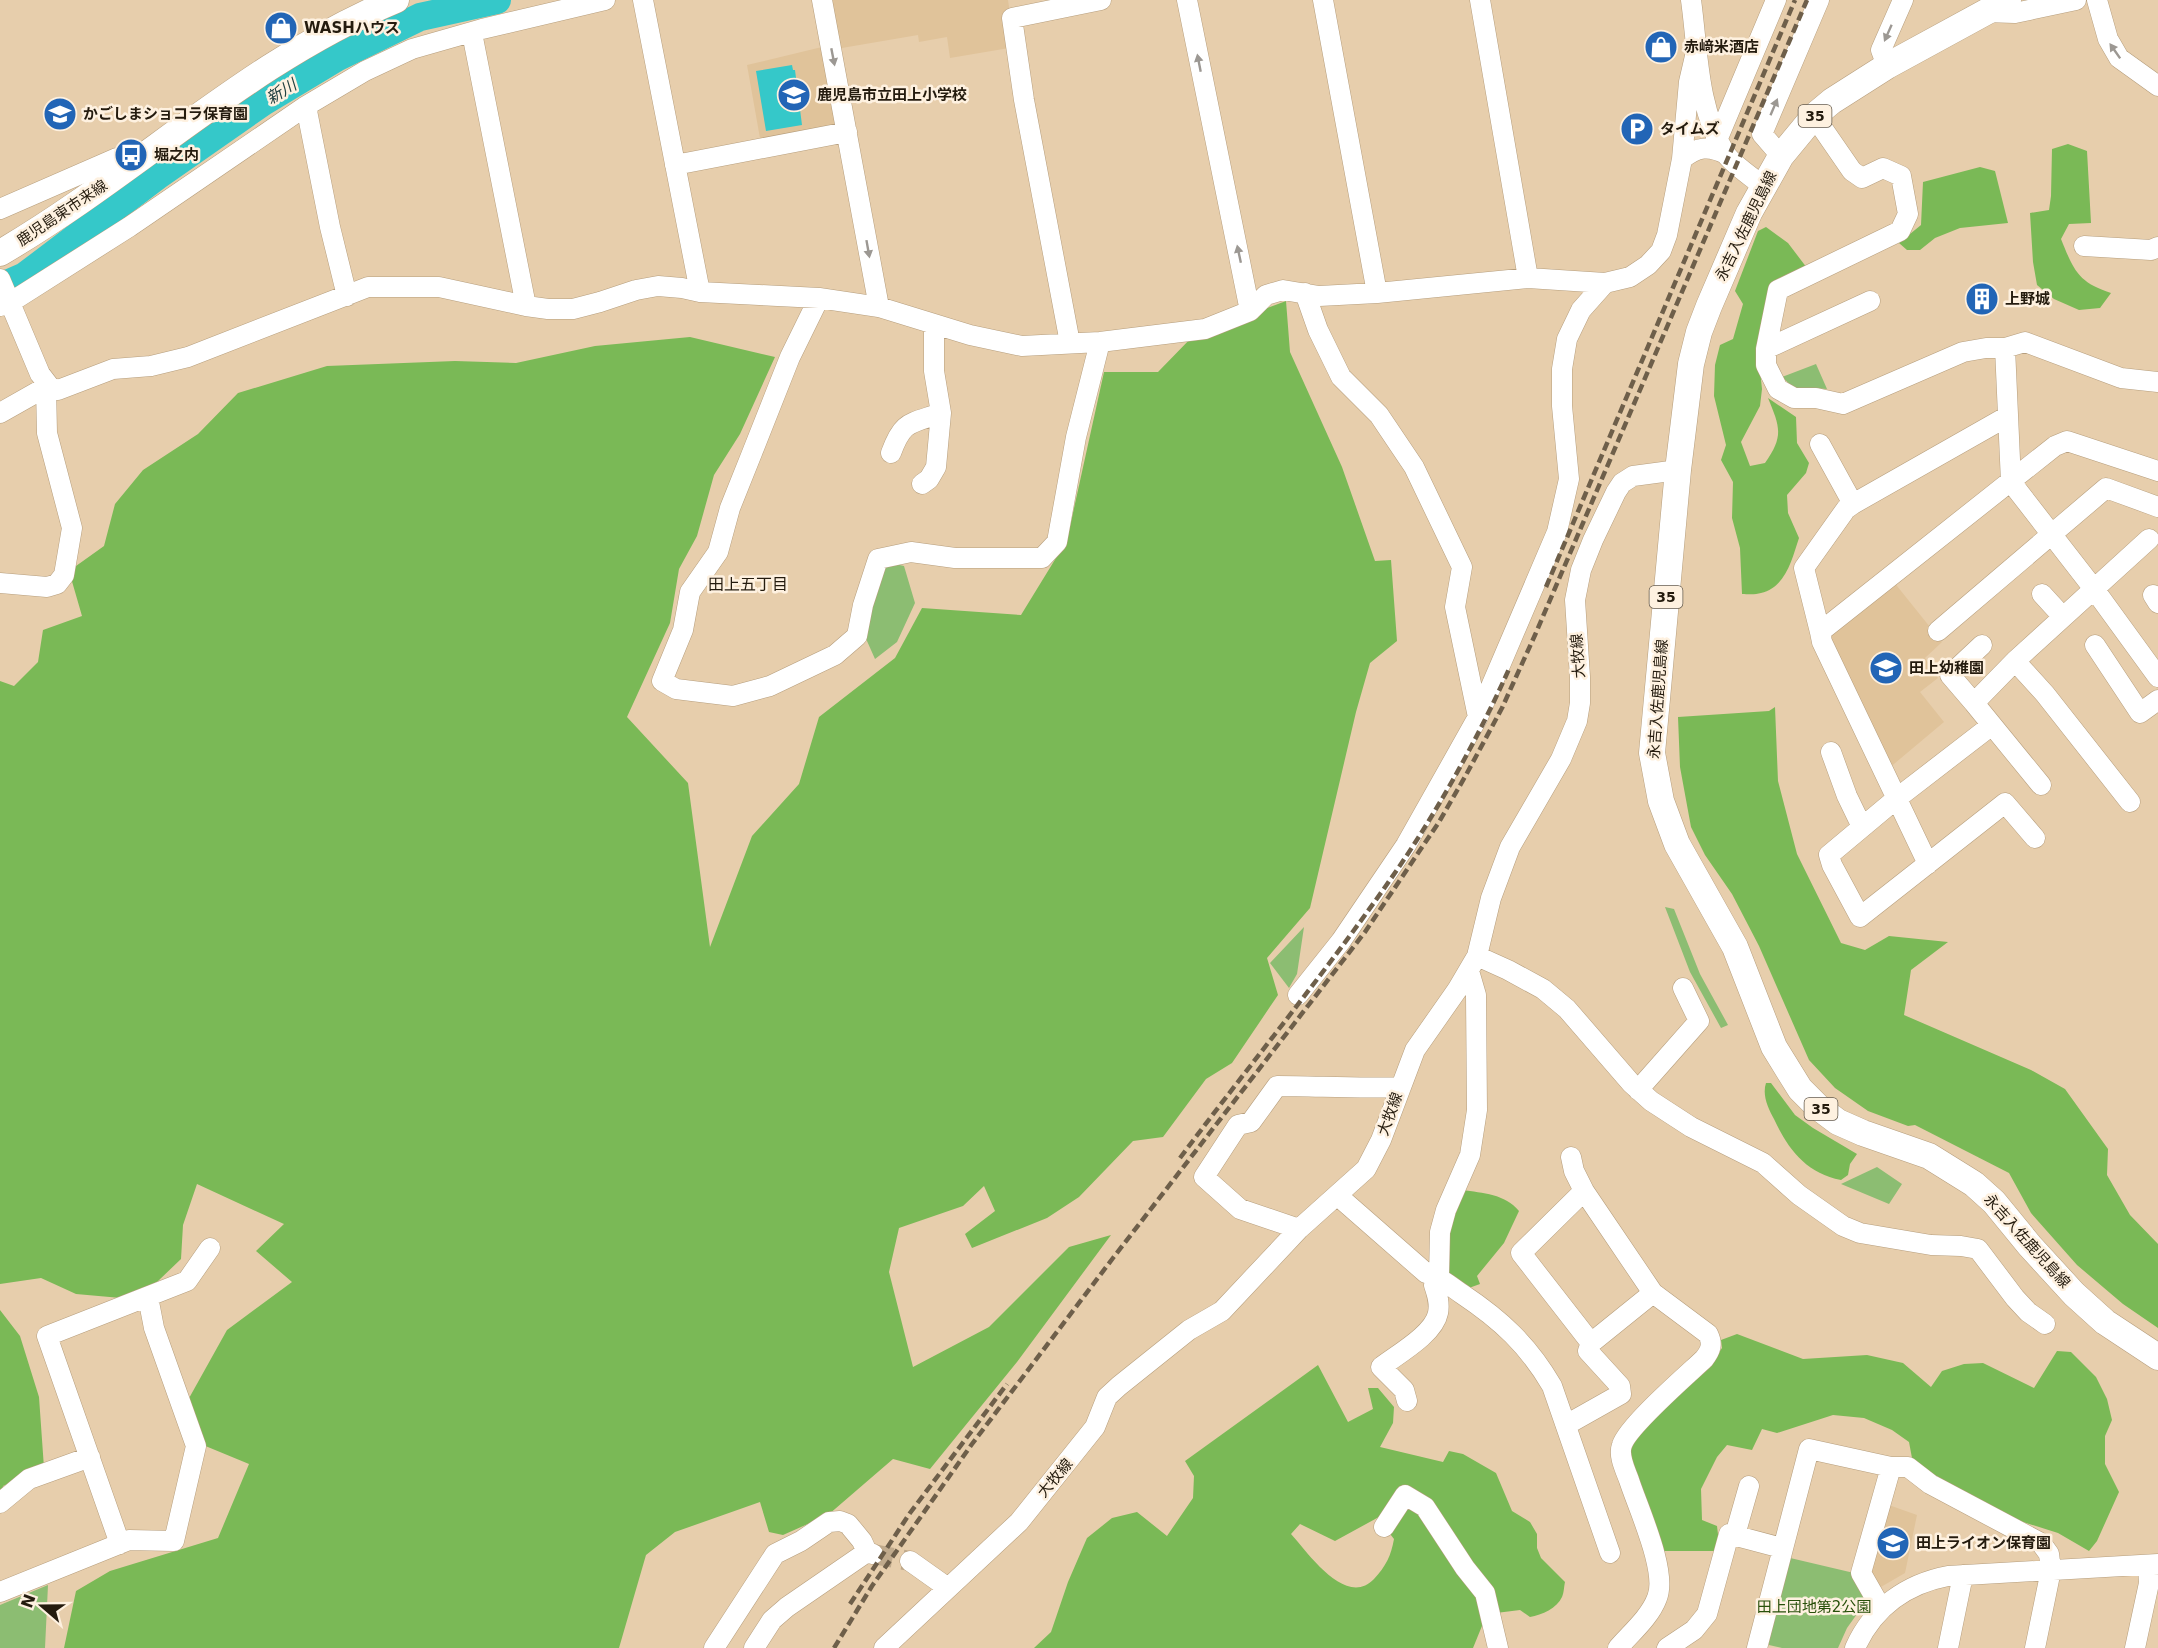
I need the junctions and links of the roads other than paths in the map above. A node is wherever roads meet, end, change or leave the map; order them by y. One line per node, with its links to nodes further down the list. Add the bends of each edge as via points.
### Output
1 (396, 0): 28 (main road, 鹿児島東市来線, via 280,60)
2 (605, 0): 17 (street)
3 (643, 0): 27 (street)
4 (822, 0): 23 (street, one-way to 23)
5 (1101, 0): 49 (street, via 1012,18)
6 (1187, 0): 46 (street, one-way to 6)
7 (1323, 0): 39 (street)
8 (1480, 0): 34 (street)
9 (1690, 0): 18 (street)
10 (1776, 0): 24 (street)
11 (1820, 0): 25 (street, one-way to 11, via 1762,134)
12 (1903, 0): 19 (street, one-way to 19, via 1881,50)
13 (2008, 0): 16 (main road, 永吉入佐鹿児島線 / 35)
14 (2076, 0): 16 (street, via 2015,13)
15 (2097, 0): 20 (street, one-way to 15, via 2119,58 2108,39)
16 (1985, 12): 19 (main road, 永吉入佐鹿児島線 / 35)
17 (472, 33): 21 (street, via 412,49); 44 (street)
18 (1696, 52): 24 (street, via 1706,107); 26 (street, via 1689,82)
19 (1887, 66): 22 (main road, 永吉入佐鹿児島線 / 35)
20 (2158, 86)
21 (306, 106): 40 (street); 43 (street, via 129,228)
22 (1814, 116): 25 (main road, 永吉入佐鹿児島線 / 35); 51 (street, via 1852,171 1862,178 1883,168 1901,176 1908,214 1900,231 1778,290)
23 (846, 132): 27 (street); 45 (street, one-way to 45)
24 (1722, 146): 26 (street, via 1701,147); 29 (street)
25 (1781, 156): 29 (main road, 永吉入佐鹿児島線 / 35)
26 (1682, 159): 36 (street, via 1661,251 1630,277)
27 (675, 165): 37 (street)
28 (130, 166): 30 (street, via 117,158); 33 (main road, 鹿児島東市来線, via 47,226)
29 (1763, 186): 59 (main road, 永吉入佐鹿児島線 / 35, via 1699,332 1686,396)
30 (0, 209)
31 (2084, 246): 32 (street, via 2151,250)
32 (2158, 247)
33 (0, 253)
34 (1528, 278): 36 (street); 39 (street)
35 (0, 279): 43 (street)
36 (1605, 283): 80 (street, via 1581,310 1567,339 1562,406 1569,478 1557,532)
37 (700, 291): 41 (street); 44 (street, via 658,286 573,309)
38 (1305, 293): 39 (street); 46 (street, via 1283,290 1266,296); 80 (street, via 1341,378 1379,415 1414,467 1462,567 1455,607)
39 (1377, 293)
40 (346, 296): 44 (street, via 369,287 439,286); 53 (street, via 188,357 151,366 113,369 58,390)
41 (819, 298): 45 (street); 48 (street, via 790,357 730,508 718,552 690,592 683,630 662,681 676,689 733,696 770,686 835,655 857,636 878,559 911,552 955,558 1042,558 1057,542 1076,437)
42 (1870, 301): 51 (street)
43 (5, 304): 53 (street)
44 (526, 306)
45 (879, 307): 47 (street)
46 (1250, 311): 48 (street, via 1205,329)
47 (934, 325): 49 (street, via 1022,346); 55 (street, via 934,371)
48 (1100, 342): 49 (street)
49 (1070, 343)
50 (2005, 348): 51 (street, via 1963,352 1843,404 1794,398 1778,388 1766,365); 52 (street, via 2025,342 2121,378); 56 (street)
51 (1766, 349)
52 (2158, 382)
53 (48, 387): 54 (street); 68 (street, via 47,434 72,528 64,575 57,584 47,587)
54 (0, 413)
55 (941, 413): 58 (street, via 905,425); 62 (street, via 936,467)
56 (2008, 416): 61 (street); 63 (street)
57 (1820, 444): 63 (street)
58 (891, 453)
59 (1678, 470): 89 (street, 大牧線, via 1633,476 1622,483 1593,540 1575,600 1580,677 1577,721 1561,759 1510,847); 104 (main road, 永吉入佐鹿児島線 / 35, via 1653,725 1656,778 1677,844 1735,947 1774,1047 1800,1089 1818,1107 1838,1122 1929,1156 1974,1184 2074,1294 2105,1322)
60 (2158, 471): 61 (street, via 2067,441 2055,446)
61 (2011, 482): 66 (street); 73 (street)
62 (922, 484)
63 (1850, 498): 65 (street); 73 (street, via 1804,568)
64 (2158, 507): 66 (street, via 2106,488)
65 (1830, 511)
66 (2051, 534): 69 (street); 72 (street)
67 (2150, 539): 69 (street)
68 (0, 583)
69 (2094, 589): 71 (street); 77 (street)
70 (2042, 594): 71 (street)
71 (2063, 618): 76 (street)
72 (1938, 631)
73 (1820, 632): 84 (street)
74 (1982, 645): 79 (street, via 1950,675)
75 (2095, 645): 78 (street, via 2140,713)
76 (2015, 661): 79 (street); 85 (street)
77 (2158, 677)
78 (2158, 700)
79 (1974, 703): 81 (street)
80 (1479, 717): 91 (street, via 1406,845)
81 (1992, 725): 83 (street); 84 (street)
82 (1831, 752): 86 (street)
83 (2041, 785)
84 (1896, 798): 86 (street); 88 (street)
85 (2130, 802)
86 (1862, 827): 88 (street, via 1829,855 1860,917)
87 (2035, 838): 88 (street, via 2005,804)
88 (1928, 864)
89 (1473, 964): 92 (street, 大牧線, via 1415,1050); 93 (street, via 1508,970 1544,989); 99 (street, via 1477,1110 1470,1155 1440,1232)
90 (1683, 988): 93 (street, via 1699,1021)
91 (1298, 995)
92 (1401, 1087): 96 (street, 大牧線, via 1375,1155); 97 (street, via 1277,1086 1251,1122 1238,1125 1203,1177 1240,1209)
93 (1638, 1090): 102 (street, via 1669,1114 1763,1163 1843,1227 1860,1233 1978,1250 2015,1298)
94 (1571, 1157): 95 (street)
95 (1584, 1191): 100 (street); 103 (street, via 1521,1253)
96 (1338, 1196): 97 (street, 大牧線); 99 (street, via 1426,1273)
97 (1299, 1229): 120 (street, 大牧線, via 1222,1311 1189,1330 1107,1397 1095,1427 1040,1497)
98 (210, 1248): 101 (street, via 187,1281)
99 (1439, 1277): 105 (street, via 1434,1285 1438,1298 1434,1323 1381,1367 1404,1390); 106 (street, via 1509,1329 1539,1364)
100 (1653, 1293): 103 (street); 129 (street, via 1708,1334 1711,1341 1704,1359 1640,1420 1622,1444 1622,1461 1661,1581 1651,1610)
101 (148, 1297): 107 (street, via 47,1336); 113 (street, via 154,1328 196,1446 174,1541 129,1540)
102 (2045, 1324)
103 (1591, 1343): 106 (street, via 1588,1351 1620,1386 1622,1394)
104 (2158, 1357)
105 (1407, 1401)
106 (1566, 1425): 115 (street)
107 (90, 1457): 110 (street, via 29,1479); 113 (street)
108 (1891, 1467): 114 (street, via 1809,1449); 118 (street, via 1908,1467 1930,1484 2041,1543 2049,1554); 123 (street, via 1861,1573)
109 (1749, 1486): 112 (street)
110 (0, 1503)
111 (1384, 1527): 128 (street, via 1405,1495 1425,1507 1485,1593)
112 (1735, 1535): 114 (street); 130 (street, via 1729,1534 1707,1614 1694,1630)
113 (120, 1544): 121 (street)
114 (1782, 1548): 131 (street)
115 (1610, 1553)
116 (910, 1561): 120 (street)
117 (2153, 1564): 118 (street); 122 (street)
118 (2051, 1570): 119 (street); 134 (street)
119 (1963, 1575): 123 (street, via 1913,1586); 133 (street)
120 (948, 1588): 127 (street, 大牧線)
121 (0, 1592)
122 (2146, 1593): 124 (street); 135 (street)
123 (1881, 1608): 132 (street)
124 (2158, 1611)
125 (714, 1648): 126 (street, via 775,1554 829,1522 848,1524 870,1553 787,1607 772,1620)
126 (754, 1648)
127 (884, 1648)
128 (1498, 1648)
129 (1618, 1648)
130 (1667, 1648)
131 (1756, 1648)
132 (1855, 1648)
133 (1948, 1648)
134 (2035, 1648)
135 (2135, 1648)

